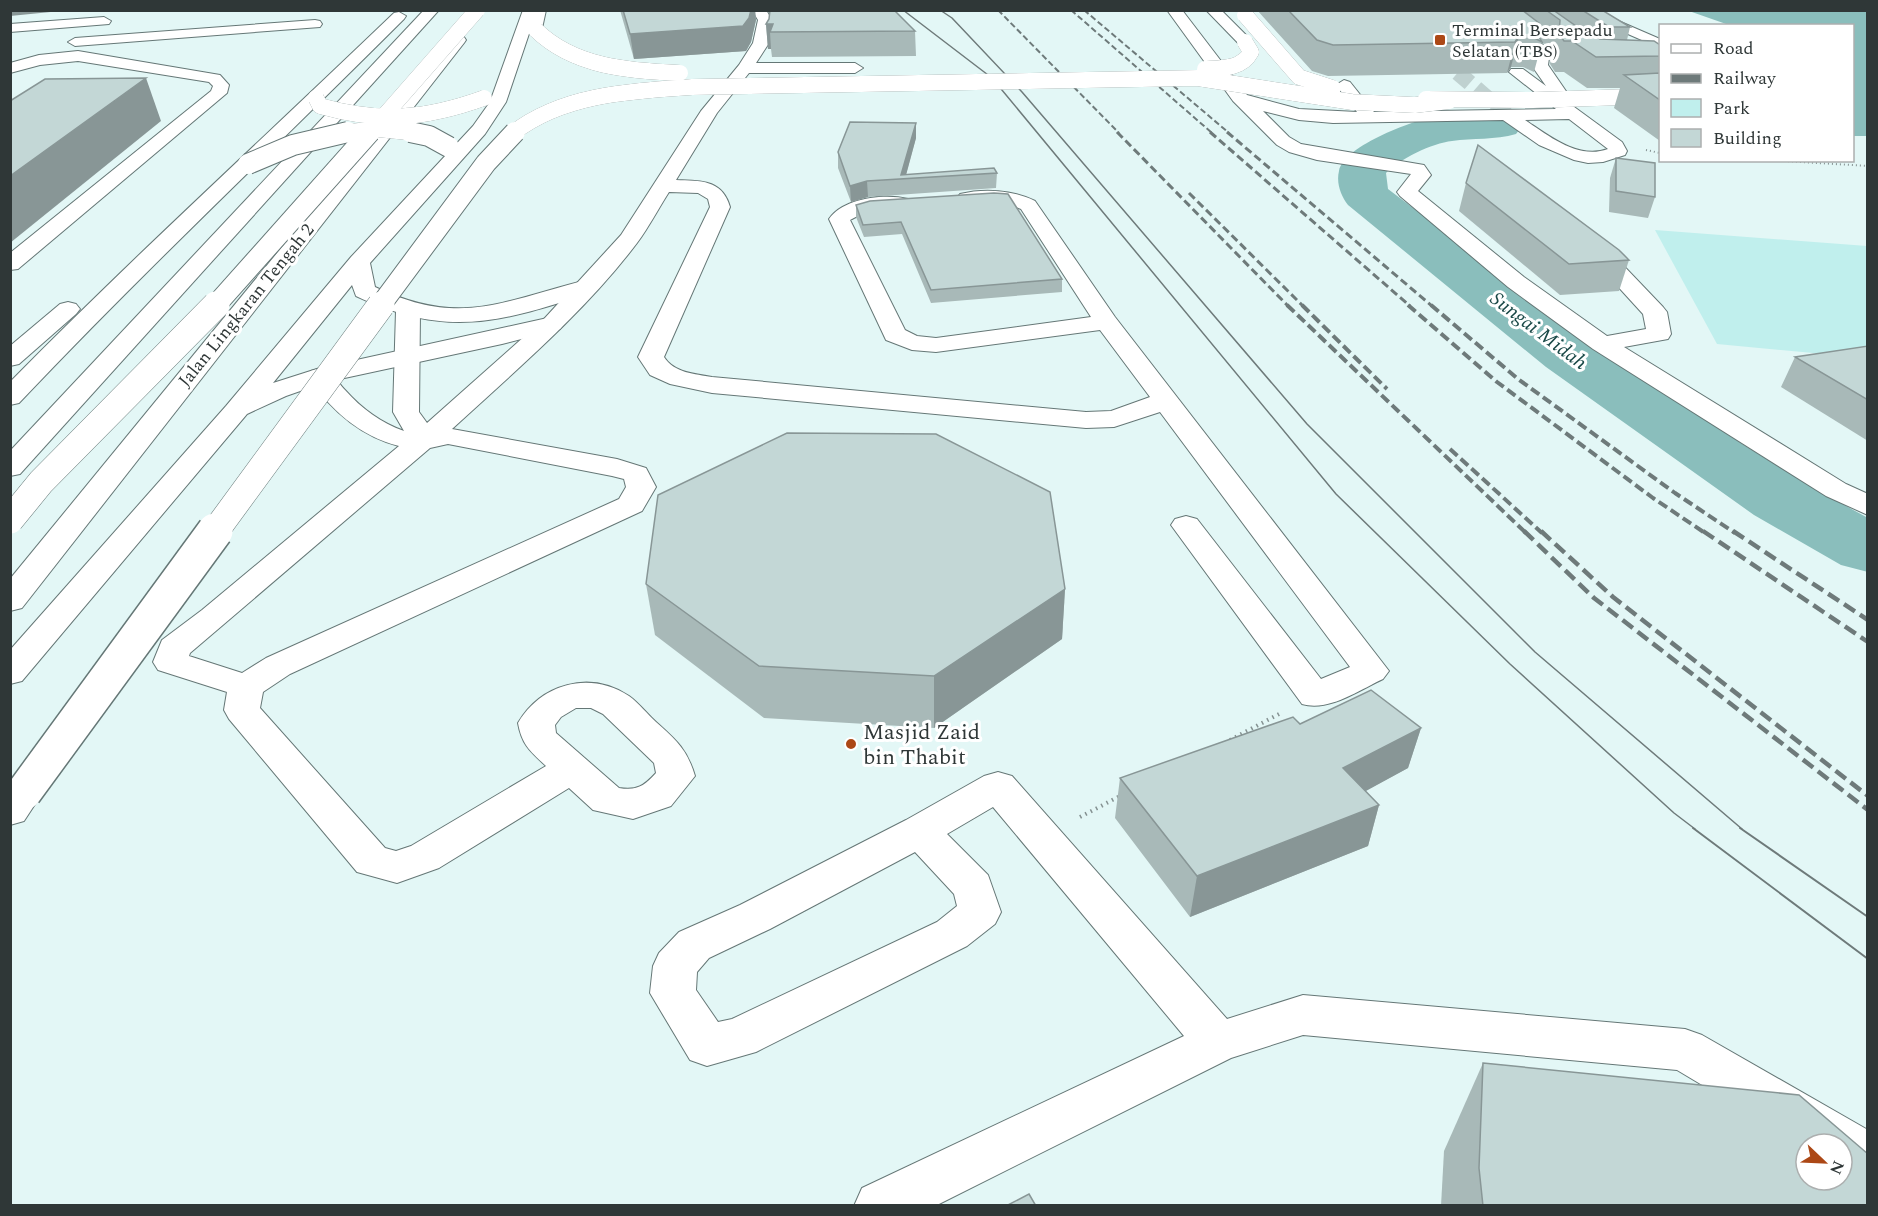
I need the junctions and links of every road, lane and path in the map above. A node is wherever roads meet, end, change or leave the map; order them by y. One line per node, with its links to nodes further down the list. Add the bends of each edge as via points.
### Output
1 (432, 10): 64 (main road)
2 (477, 10): 66 (main road, bridge, via 234,287 41,482)
3 (482, 10): 68 (main road, Jalan Lingkaran Tengah 2)
4 (530, 10): 28 (main road)
5 (539, 10): 19 (main road, bridge, via 536,30 558,50 597,62 671,73 1220,69 1247,60 1251,52)
6 (1174, 10): 31 (main road)
7 (1486, 10): 34 (main road, via 1542,51 1540,66 1550,76)
8 (1581, 10): 22 (main road)
9 (1601, 10): 21 (main road)
10 (400, 11): 29 (main road); 32 (main road)
11 (1215, 12): 19 (main road)
12 (1244, 13): 19 (main road); 35 (main road, bridge, via 1299,77 1362,94)
13 (768, 14): 24 (main road, via 761,43)
14 (113, 20): 16 (main road)
15 (315, 24): 17 (main road)
16 (10, 28)
17 (158, 30): 18 (main road); 20 (main road)
18 (10, 40)
19 (1245, 42)
20 (53, 43)
21 (1659, 43)
22 (1659, 44)
23 (10, 68): 51 (main road, via 57,58 96,58 214,78 221,85 219,93)
24 (745, 68): 25 (main road); 46 (main road, via 710,111)
25 (855, 68)
26 (1517, 72): 34 (main road)
27 (1344, 85): 39 (main road)
28 (502, 87): 32 (main road, bridge, via 461,107 427,116 385,118 341,113 320,106); 45 (main road, via 498,102 480,130)
29 (298, 89)
30 (1659, 96): 34 (main road, bridge)
31 (1239, 97): 38 (main road, via 1300,116); 41 (main road)
32 (316, 99): 43 (main road, bridge)
33 (1488, 99): 34 (main road)
34 (1559, 99): 35 (main road, bridge); 36 (main road)
35 (1449, 101): 75 (main road, bridge, via 1381,106 1197,78 692,87 612,95 551,111 512,134 447,214)
36 (1576, 114): 37 (main road); 37 (main road, via 1618,151 1599,156 1564,153)
37 (1507, 115): 39 (main road)
38 (1333, 118): 39 (main road); 41 (main road, via 1287,130)
39 (1370, 118)
40 (265, 121): 58 (main road, via 185,205)
41 (1283, 141): 56 (main road, via 1317,154 1417,169 1421,175 1407,192 1516,282)
42 (1799, 162): 44 (path)
43 (248, 164): 45 (main road, bridge, via 316,137 354,131 413,131 436,137 449,147); 60 (main road, via 105,299)
44 (1868, 166)
45 (441, 171): 50 (main road)
46 (661, 186): 52 (main road, via 629,239); 61 (main road, via 702,187 717,196 720,207 651,357 659,370 679,379 1086,420 1114,419)
47 (948, 200): 54 (main road, via 994,196 1028,205)
48 (925, 201): 54 (main road, via 868,205 848,211 839,219 894,335 912,343 936,345)
49 (1577, 230): 56 (main road, via 1655,312 1659,334)
50 (359, 262): 53 (main road, via 364,291); 62 (main road)
51 (10, 264)
52 (587, 287): 53 (main road, via 471,316 439,317); 55 (main road)
53 (408, 311): 57 (main road)
54 (1106, 322): 61 (main road)
55 (552, 324): 57 (main road); 63 (main road)
56 (1602, 344): 65 (main road)
57 (406, 358): 59 (main road); 63 (main road, via 406,412 416,428)
58 (10, 359)
59 (320, 376): 62 (main road, via 277,390); 63 (main road, via 332,395 373,426 396,437)
60 (10, 397)
61 (1165, 401): 71 (main road, via 1371,671)
62 (235, 412): 69 (main road)
63 (428, 435): 70 (main road, via 174,648 170,662); 70 (main road, via 617,468 636,474 641,487 631,505 278,666)
64 (10, 468)
65 (1868, 506)
66 (10, 520)
67 (1186, 525): 71 (main road)
68 (10, 601)
69 (10, 673)
70 (246, 686): 73 (main road, via 242,710 372,861 397,867 425,857)
71 (1315, 696): 72 (path)
72 (1220, 745)
73 (571, 769)
74 (1126, 793): 77 (path)
75 (17, 802)
76 (920, 831): 76 (main road, via 694,945 675,966 674,993 707,1045 739,1038 952,934 980,912 973,886); 77 (main road, via 998,786)
77 (1042, 836): 78 (main road)
78 (1218, 1042): 79 (main road, via 1304,1014 1685,1050); 80 (main road)
79 (1868, 1157)
80 (880, 1206)

